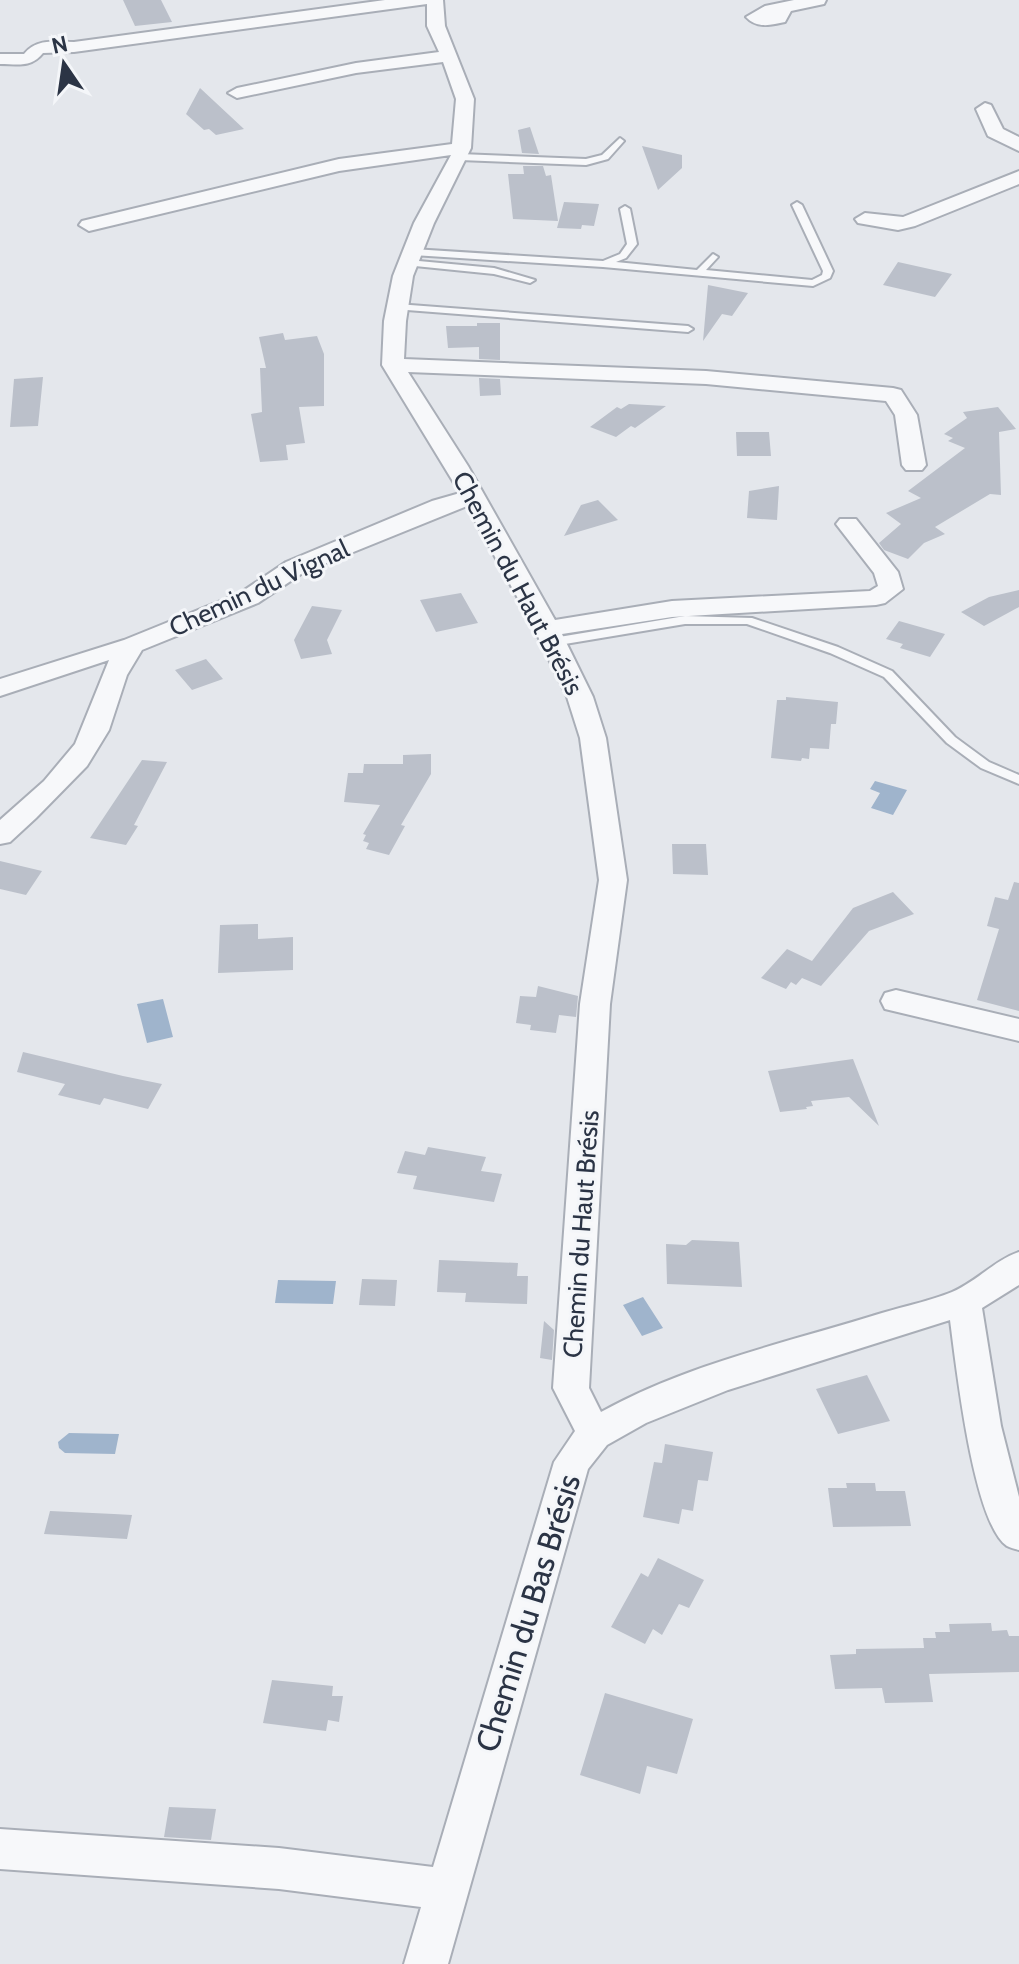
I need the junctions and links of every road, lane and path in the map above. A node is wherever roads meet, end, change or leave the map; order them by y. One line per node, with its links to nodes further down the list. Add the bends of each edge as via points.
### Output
1 (423, 0): 6 (street, via 38,48 29,59)
2 (435, 0): 5 (street, via 436,26)
3 (818, 0): 4 (street)
4 (783, 9)
5 (449, 56): 7 (street, via 356,68); 11 (street, via 465,99)
6 (0, 59)
7 (237, 93)
8 (985, 109): 10 (street, via 995,132)
9 (620, 141): 11 (lane, via 605,157 586,162)
10 (1019, 145)
11 (461, 152): 16 (street, via 339,165); 17 (street)
12 (1019, 177): 15 (street, via 908,222)
13 (797, 205): 20 (lane, via 826,262 827,276 813,283 779,282)
14 (625, 209): 19 (lane, via 632,244 623,256)
15 (865, 219)
16 (89, 225)
17 (410, 257): 19 (lane); 21 (lane); 22 (street)
18 (713, 257): 20 (lane)
19 (603, 264): 20 (lane)
20 (700, 272)
21 (530, 280)
22 (397, 307): 23 (lane); 24 (street)
23 (688, 329)
24 (393, 365): 25 (street, via 689,376 893,395 906,415); 26 (street, Chemin du Haut Brésis)
25 (914, 465)
26 (472, 497): 28 (street, Chemin du Haut Brésis); 29 (street, Chemin du Vignal, via 295,567 249,598)
27 (848, 524): 28 (street, via 886,572 891,589 876,598 672,609)
28 (550, 635): 31 (lane, via 685,620 748,620 888,674 951,740 985,765); 37 (street, Chemin du Haut Brésis, via 593,738 613,880 595,1004 571,1388)
29 (133, 645): 30 (street, Chemin du Vignal); 32 (street, via 120,659 96,731 75,765)
30 (0, 688)
31 (1019, 780)
32 (0, 835)
33 (896, 1001): 34 (street)
34 (1019, 1030)
35 (1019, 1265): 36 (street, Chemin du Bas Brésis)
36 (964, 1302): 37 (street, Chemin du Bas Brésis, via 720,1378 633,1412); 38 (street, via 997,1494)
37 (594, 1434): 40 (street, Chemin du Bas Brésis, via 572,1462)
38 (1019, 1534)
39 (0, 1849): 40 (street, via 244,1864)
40 (445, 1890): 41 (street, Chemin du Bas Brésis)
41 (426, 1964)

